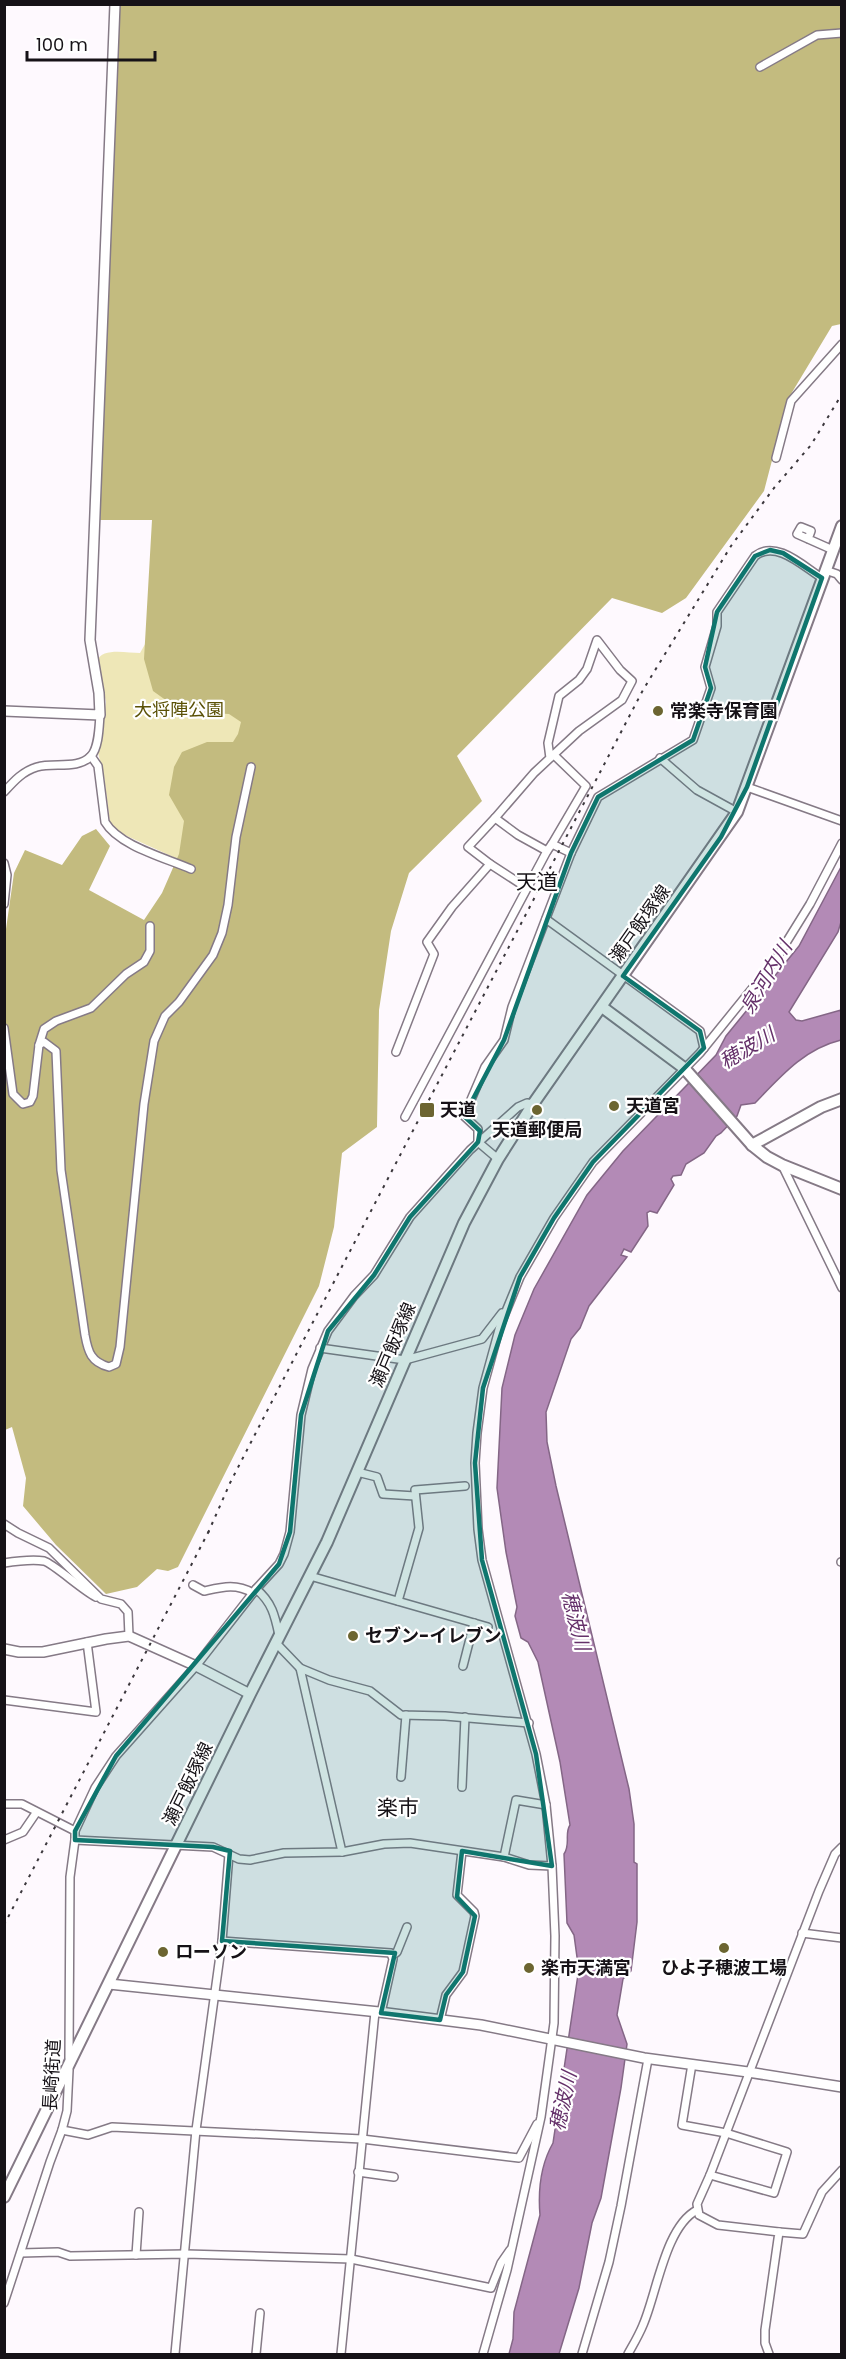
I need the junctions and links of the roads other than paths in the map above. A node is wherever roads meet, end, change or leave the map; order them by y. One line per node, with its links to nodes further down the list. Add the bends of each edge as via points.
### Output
1 (115, 4): 12 (street, via 90,640)
2 (842, 33): 3 (street, via 817,35)
3 (760, 67)
4 (842, 345): 5 (street, via 791,400)
5 (776, 458)
6 (842, 526): 8 (main road, 瀬戸飯塚線)
7 (808, 539): 8 (street)
8 (833, 550): 9 (main road, 瀬戸飯塚線)
9 (824, 574): 10 (street, via 837,574); 15 (street, via 783,553 762,550 755,556 717,612 705,668 711,688 693,740); 17 (main road, 瀬戸飯塚線)
10 (842, 580)
11 (4, 711): 12 (street)
12 (100, 715): 13 (street)
13 (91, 756): 18 (street, via 82,762 31,769); 27 (street, via 98,766 105,822 110,830)
14 (552, 757): 14 (street, via 622,700 632,681 597,640 579,680 559,696 548,743); 20 (street); 23 (street, via 586,786)
15 (660, 758): 19 (street, via 697,790); 24 (street, via 598,797)
16 (250, 767): 35 (street, via 222,933 213,955 165,1016 154,1041 120,1347 116,1364 109,1367 93,1360 88,1351 60,1170 56,1051 44,1042)
17 (747, 787): 19 (main road, 瀬戸飯塚線); 21 (street)
18 (4, 792)
19 (737, 812): 32 (main road, 瀬戸飯塚線)
20 (495, 818): 23 (street, via 518,835); 26 (street, via 468,847)
21 (842, 821)
22 (842, 843): 36 (street, via 776,959)
23 (550, 847): 24 (street); 28 (street)
24 (571, 853): 30 (street)
25 (4, 862): 29 (street)
26 (490, 864): 28 (street); 37 (street, via 427,942 434,954)
27 (191, 869)
28 (527, 888): 41 (street)
29 (4, 904)
30 (546, 919): 32 (street); 42 (street, via 512,1007 504,1040 485,1067 464,1116 478,1129)
31 (150, 927): 35 (street, via 150,951 144,962 91,1008 44,1029)
32 (623, 976): 33 (main road, 瀬戸飯塚線); 36 (street, via 700,1031)
33 (602, 1007): 38 (main road); 40 (main road, 瀬戸飯塚線)
34 (4, 1028): 35 (street, via 13,1094 23,1104 33,1096)
35 (39, 1045)
36 (704, 1048): 38 (street)
37 (396, 1052)
38 (686, 1070): 43 (main road); 48 (street, via 593,1162 533,1253)
39 (842, 1099): 43 (main road)
40 (533, 1104): 42 (street, via 519,1107); 44 (main road, 瀬戸飯塚線)
41 (405, 1117)
42 (478, 1142): 44 (street); 49 (street, via 410,1217 374,1275 335,1320)
43 (751, 1143): 45 (main road)
44 (498, 1159): 50 (main road, 瀬戸飯塚線, via 464,1223)
45 (782, 1165): 46 (main road); 47 (street)
46 (842, 1189)
47 (842, 1288)
48 (508, 1307): 50 (street, via 482,1339); 74 (street, via 483,1388 475,1463 477,1518 482,1560)
49 (320, 1348): 50 (street); 58 (street, via 301,1415 290,1532 279,1564)
50 (405, 1360): 51 (main road, 瀬戸飯塚線)
51 (357, 1472): 53 (street, via 376,1477 382,1494); 56 (main road, 瀬戸飯塚線)
52 (465, 1486): 53 (street, via 415,1490)
53 (415, 1496): 60 (street, via 419,1528)
54 (4, 1524): 59 (street, via 49,1548)
55 (4, 1563): 59 (street, via 46,1561)
56 (310, 1576): 60 (street); 64 (main road, 瀬戸飯塚線)
57 (193, 1585): 58 (street, via 204,1591 232,1585)
58 (255, 1591): 64 (street, via 269,1601); 67 (street)
59 (101, 1599): 63 (street, via 121,1604 128,1612)
60 (398, 1601): 61 (street)
61 (474, 1623): 62 (street); 68 (street)
62 (488, 1627)
63 (129, 1636): 65 (street); 67 (street)
64 (278, 1640): 69 (street); 70 (main road, 瀬戸飯塚線)
65 (87, 1642): 66 (street, via 43,1652); 71 (street, via 96,1712)
66 (4, 1649)
67 (196, 1666): 70 (street); 80 (street, via 116,1756 95,1788)
68 (463, 1666)
69 (300, 1668): 72 (street, via 370,1691); 86 (street)
70 (250, 1694): 83 (main road, 瀬戸飯塚線)
71 (4, 1700)
72 (406, 1715): 73 (street); 75 (street)
73 (465, 1717): 74 (street); 76 (street)
74 (529, 1723): 78 (street)
75 (401, 1777)
76 (462, 1787)
77 (4, 1804): 79 (street, via 22,1804)
78 (546, 1805): 88 (street, via 516,1800); 89 (street)
79 (36, 1813): 80 (street); 81 (street, via 23,1833)
80 (75, 1831): 82 (street, 長崎街道)
81 (4, 1840)
82 (75, 1840): 83 (street); 102 (street, 長崎街道, via 70,1877)
83 (176, 1846): 87 (street, via 213,1847); 95 (main road, 瀬戸飯塚線)
84 (842, 1847): 91 (street)
85 (462, 1851): 86 (street, via 410,1843); 88 (street); 98 (street, via 457,1895 475,1916 463,1972 446,1995)
86 (342, 1852): 87 (street, via 284,1853 250,1860)
87 (229, 1854): 93 (street)
88 (504, 1857): 89 (street, via 529,1865)
89 (552, 1866): 99 (street)
90 (407, 1927): 94 (street)
91 (802, 1933): 92 (street); 103 (street)
92 (842, 1938)
93 (222, 1941): 94 (street); 96 (street)
94 (392, 1956): 97 (street)
95 (109, 1984): 96 (street); 102 (main road, 瀬戸飯塚線)
96 (213, 1995): 97 (street); 107 (street)
97 (378, 2012): 98 (street); 109 (street)
98 (440, 2020): 99 (street)
99 (555, 2042): 100 (street); 105 (street)
100 (646, 2058): 101 (street); 129 (street, via 609,2262)
101 (692, 2064): 103 (street); 108 (street, via 682,2125)
102 (69, 2066): 106 (street, 長崎街道); 114 (main road, 瀬戸飯塚線)
103 (748, 2072): 104 (street); 108 (street)
104 (842, 2088)
105 (541, 2117): 109 (street, via 519,2158); 118 (street)
106 (62, 2130): 107 (street, via 88,2135 112,2127); 119 (street, 長崎街道)
107 (196, 2130): 109 (street); 121 (street)
108 (726, 2133): 112 (street); 112 (street, via 787,2152 774,2193)
109 (362, 2139): 111 (street)
110 (842, 2170): 117 (street, via 822,2192 803,2234)
111 (358, 2172): 113 (street); 122 (street)
112 (710, 2175): 115 (street)
113 (394, 2177)
114 (4, 2198)
115 (697, 2210): 117 (street, via 699,2215 718,2224); 130 (street, via 686,2215 676,2230 643,2326)
116 (139, 2212): 120 (street)
117 (779, 2232): 131 (street, via 765,2330)
118 (513, 2245): 122 (street, via 491,2288); 128 (street)
119 (21, 2253): 120 (street); 123 (street, 長崎街道)
120 (136, 2254): 121 (street)
121 (186, 2254): 122 (street); 125 (street)
122 (351, 2259): 127 (street)
123 (4, 2303)
124 (260, 2313): 126 (street)
125 (175, 2355)
126 (256, 2355)
127 (341, 2355)
128 (483, 2355)
129 (582, 2355)
130 (628, 2355)
131 (769, 2355)

